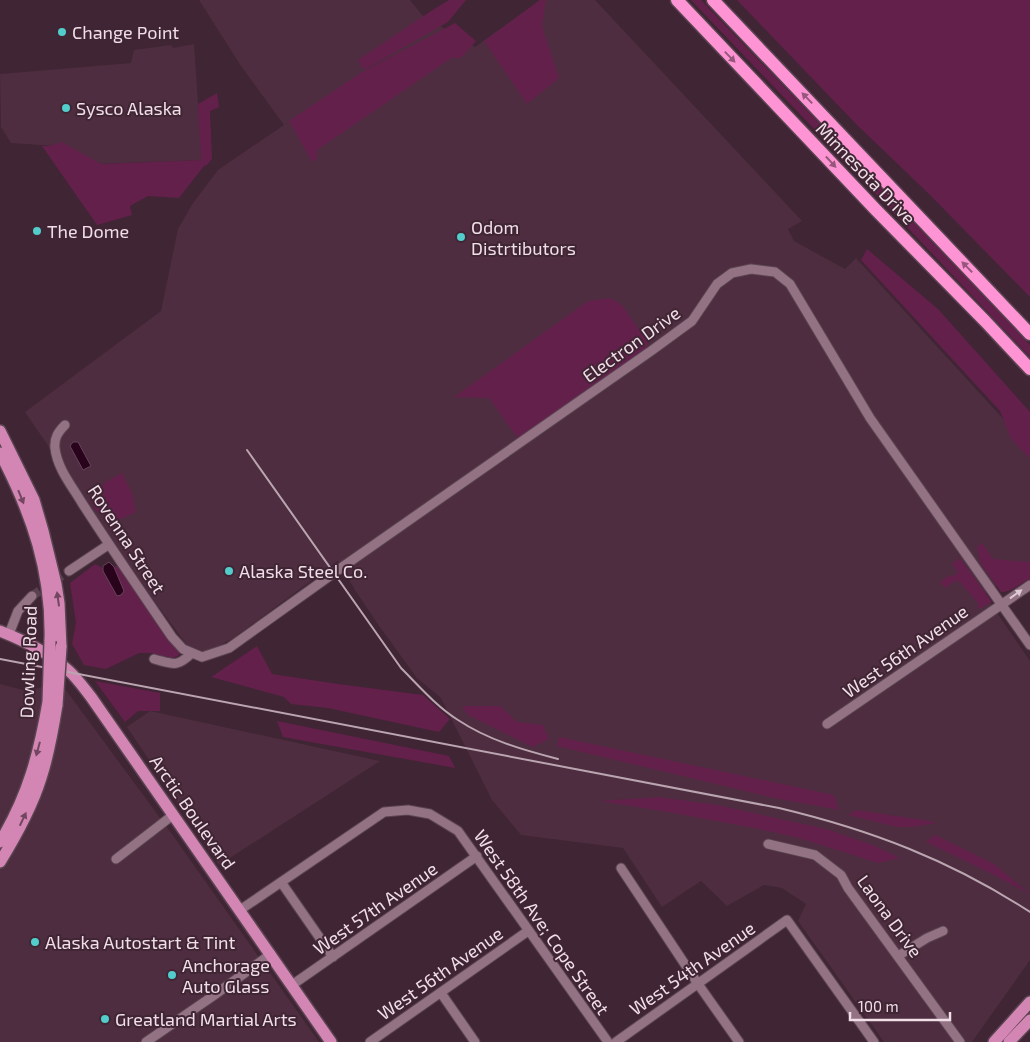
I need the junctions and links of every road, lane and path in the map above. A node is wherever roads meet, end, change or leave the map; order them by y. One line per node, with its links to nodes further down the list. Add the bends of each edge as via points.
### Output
1 (672, 0): 4 (highway)
2 (677, 0): 4 (highway, Minnesota Drive)
3 (713, 0): 6 (highway, Minnesota Drive, one-way to 3)
4 (700, 25): 5 (highway, Minnesota Drive, one-way to 5)
5 (986, 321): 7 (highway, Minnesota Drive); 8 (highway)
6 (1030, 332)
7 (1030, 369)
8 (1030, 378)
9 (65, 425): 12 (street, Rovenna Street, via 55,439 59,464)
10 (0, 431): 22 (main road, Dowling Road, one-way to 10, bridge, via 61,647 56,584 34,500)
11 (0, 453): 22 (main road, Dowling Road, one-way to 22, bridge, via 17,487 43,562 50,610)
12 (108, 544): 13 (street); 19 (street, Rovenna Street, via 172,637)
13 (69, 571)
14 (1030, 585): 16 (street, West 56th Avenue, one-way to 14)
15 (32, 596): 17 (street)
16 (1002, 604): 18 (street, Electron Drive); 20 (street, Electron Drive, via 870,418 790,284 775,272 751,269 732,273 717,284 692,321 651,351 229,648); 23 (street, West 56th Avenue)
17 (4, 633): 24 (main road, Arctic Boulevard, via 30,644 71,673)
18 (1030, 644)
19 (192, 653): 20 (street, Rovenna Street); 21 (street, via 176,665)
20 (202, 657)
21 (154, 659)
22 (53, 703): 25 (main road, Dowling Road, one-way to 25, via 26,790); 29 (main road, Dowling Road, one-way to 22, via 41,779 52,733)
23 (827, 724)
24 (173, 815): 28 (street); 32 (main road, Arctic Boulevard)
25 (0, 842)
26 (768, 844): 36 (street, Laona Drive, via 816,855 841,875)
27 (476, 856): 31 (street, West 58th Ave; Cope Street, via 458,832 430,814 408,810 384,812); 33 (street, West 58th Ave; Cope Street); 37 (street, West 57th Avenue)
28 (116, 858)
29 (0, 862)
30 (621, 868): 38 (street)
31 (281, 882): 32 (street, West 58th Ave; Cope Street); 37 (street)
32 (240, 910): 35 (main road, Arctic Boulevard)
33 (528, 931): 40 (street, West 56th Avenue); 47 (street, West 58th Ave; Cope Street)
34 (943, 931): 36 (street)
35 (271, 954): 39 (main road, Arctic Boulevard); 43 (street)
36 (898, 956): 51 (street, Laona Drive)
37 (333, 957): 39 (street, West 57th Avenue)
38 (698, 984): 48 (street, West 54th Avenue); 49 (street); 50 (street, West 54th Avenue, via 787,920)
39 (292, 985): 44 (main road, Arctic Boulevard)
40 (441, 993): 45 (street, West 56th Avenue); 46 (street)
41 (1030, 1002): 52 (main road)
42 (1030, 1020): 53 (main road)
43 (146, 1042)
44 (331, 1042)
45 (370, 1042)
46 (475, 1042)
47 (608, 1042)
48 (616, 1042)
49 (739, 1042)
50 (872, 1042)
51 (960, 1042)
52 (994, 1042)
53 (1010, 1042)

